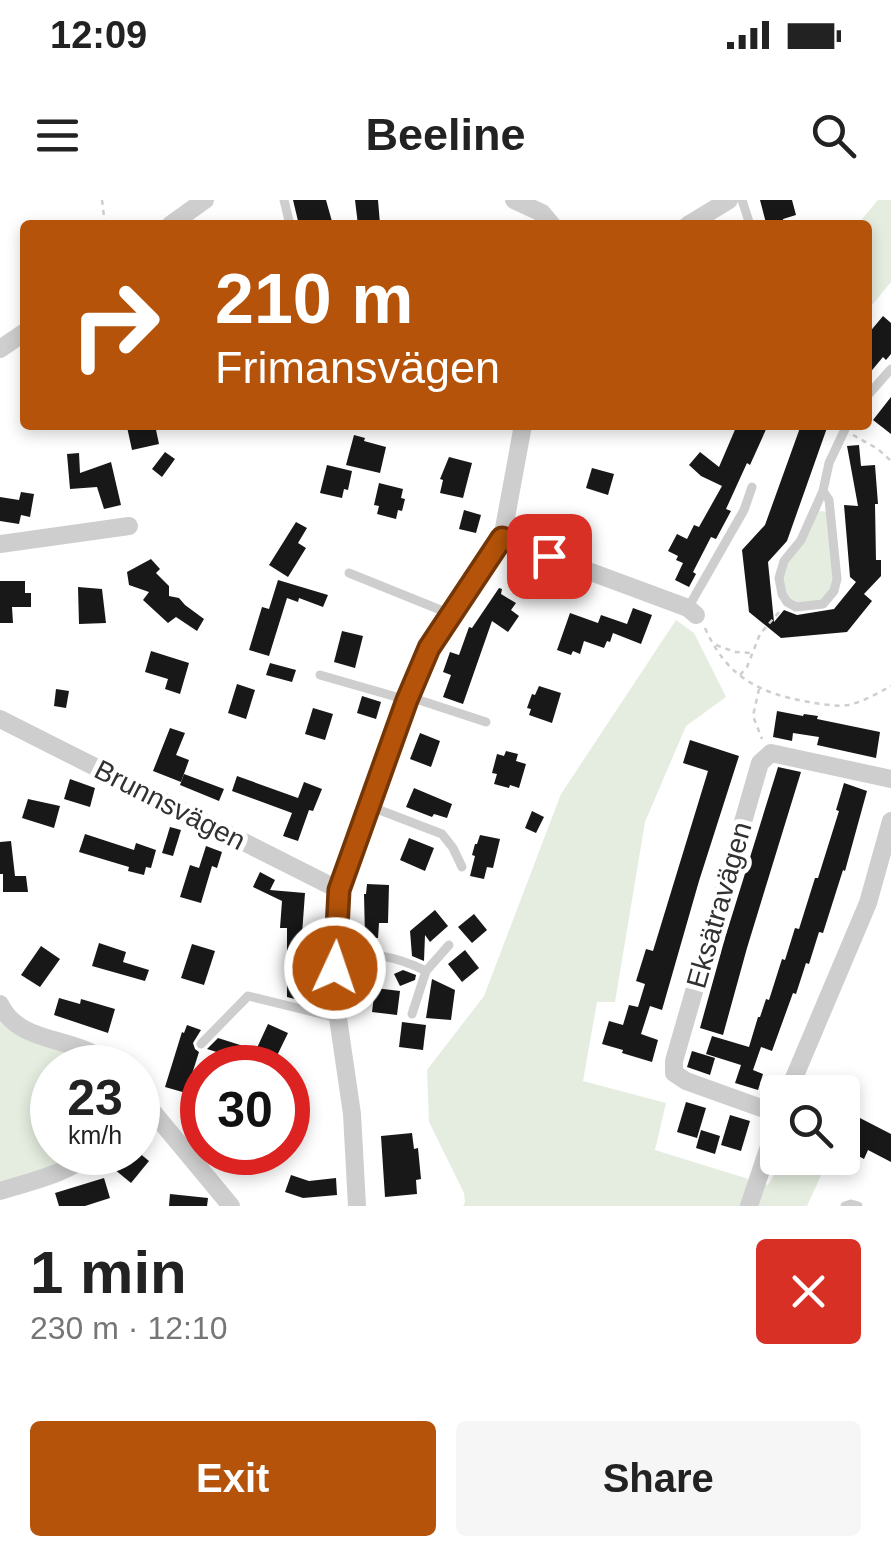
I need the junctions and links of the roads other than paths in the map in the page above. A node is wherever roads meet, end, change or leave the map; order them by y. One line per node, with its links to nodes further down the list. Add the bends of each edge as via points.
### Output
1 (205, 200): 5 (street)
2 (514, 200): 4 (street)
3 (719, 203): 6 (street)
4 (545, 213)
5 (177, 220)
6 (695, 220)
7 (891, 369): 8 (lane)
8 (872, 391)
9 (522, 430): 14 (street)
10 (844, 430): 12 (lane)
11 (752, 487): 17 (lane)
12 (823, 491): 12 (lane, via 834,592 823,604 796,607 782,594 780,578)
13 (129, 526): 15 (street)
14 (502, 538): 17 (street); 18 (street)
15 (0, 544)
16 (349, 573): 18 (lane)
17 (692, 612)
18 (453, 615): 20 (street, via 429,648)
19 (320, 675): 20 (lane)
20 (407, 700): 22 (lane); 24 (street)
21 (0, 719): 27 (street, Brunnsvägen)
22 (486, 722)
23 (891, 779): 37 (street, Eksätravägen, via 770,753 760,763 674,1061 674,1072 686,1081)
24 (370, 806): 26 (lane, via 442,834); 27 (street)
25 (891, 821): 36 (street, via 868,903)
26 (462, 867)
27 (339, 890): 29 (street)
28 (449, 945): 30 (lane)
29 (335, 954): 30 (lane, via 371,953); 33 (street)
30 (426, 972): 32 (lane)
31 (0, 1004): 35 (street, via 17,1026)
32 (412, 1014)
33 (338, 1018): 34 (lane, via 248,996); 43 (street)
34 (201, 1044)
35 (70, 1045)
36 (795, 1075)
37 (760, 1110)
38 (160, 1122): 42 (street)
39 (760, 1174): 44 (street, Eksätravägen)
40 (51, 1175): 41 (street)
41 (0, 1190)
42 (231, 1206)
43 (357, 1206)
44 (750, 1206)
45 (845, 1206): 46 (lane)
46 (858, 1206)

